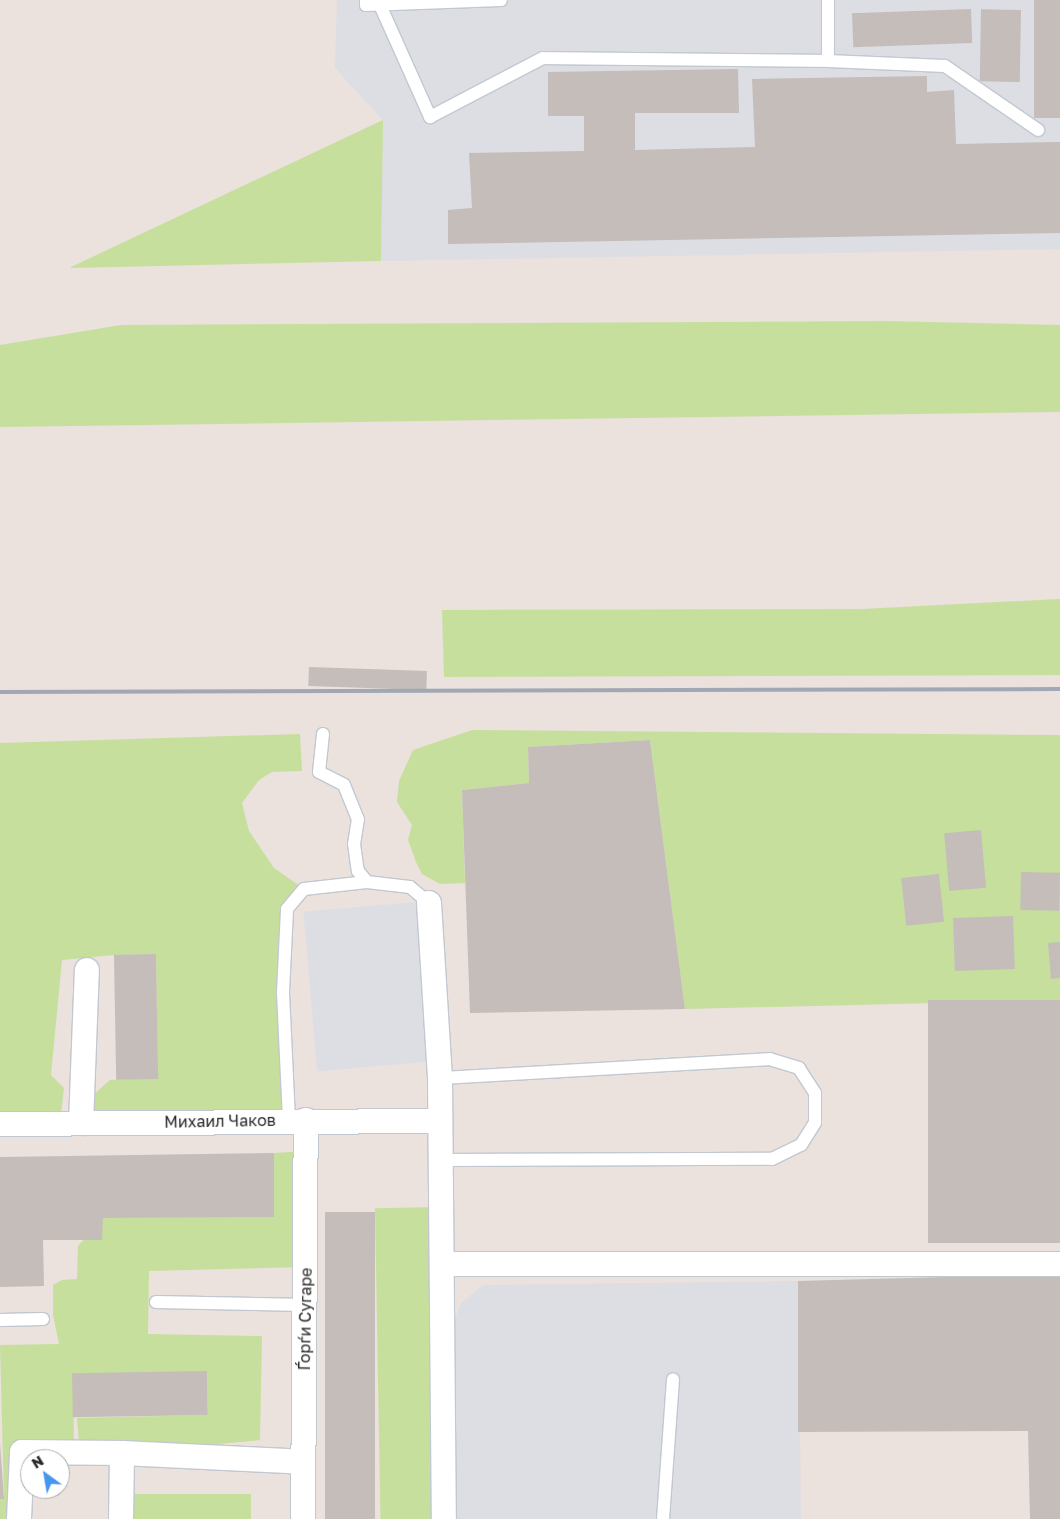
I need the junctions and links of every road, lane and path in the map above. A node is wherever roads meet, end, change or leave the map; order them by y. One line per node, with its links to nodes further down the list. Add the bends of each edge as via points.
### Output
1 (366, 0): 4 (lane, via 366,5)
2 (501, 0): 4 (lane)
3 (828, 0): 5 (lane)
4 (380, 5): 5 (lane, via 430,117 544,58)
5 (828, 61): 6 (lane, via 945,66)
6 (1038, 130)
7 (323, 734): 8 (lane, via 319,772 344,785 358,819 354,844 358,871)
8 (367, 882): 9 (lane, via 410,887); 12 (lane, via 304,889 287,909 283,992)
9 (429, 903): 11 (street)
10 (87, 970): 14 (street)
11 (440, 1078): 13 (street); 16 (lane, via 770,1059 799,1068 815,1093 815,1123 801,1145 772,1160)
12 (298, 1120): 13 (street, Михаил Чаков); 14 (street, Михаил Чаков); 20 (street, Ѓорѓи Сугаре)
13 (440, 1121): 16 (street)
14 (81, 1123): 15 (street, Михаил Чаков)
15 (0, 1124)
16 (440, 1160): 17 (street)
17 (442, 1264): 18 (street); 29 (street)
18 (1060, 1264)
19 (156, 1302): 20 (lane)
20 (306, 1305): 25 (street, Ѓорѓи Сугаре)
21 (42, 1319): 22 (lane)
22 (0, 1320)
23 (673, 1379): 30 (lane)
24 (122, 1453): 25 (street); 26 (street, via 22,1452); 27 (street)
25 (303, 1462): 28 (street, Ѓорѓи Сугаре)
26 (19, 1519)
27 (122, 1519)
28 (303, 1519)
29 (444, 1519)
30 (663, 1519)

